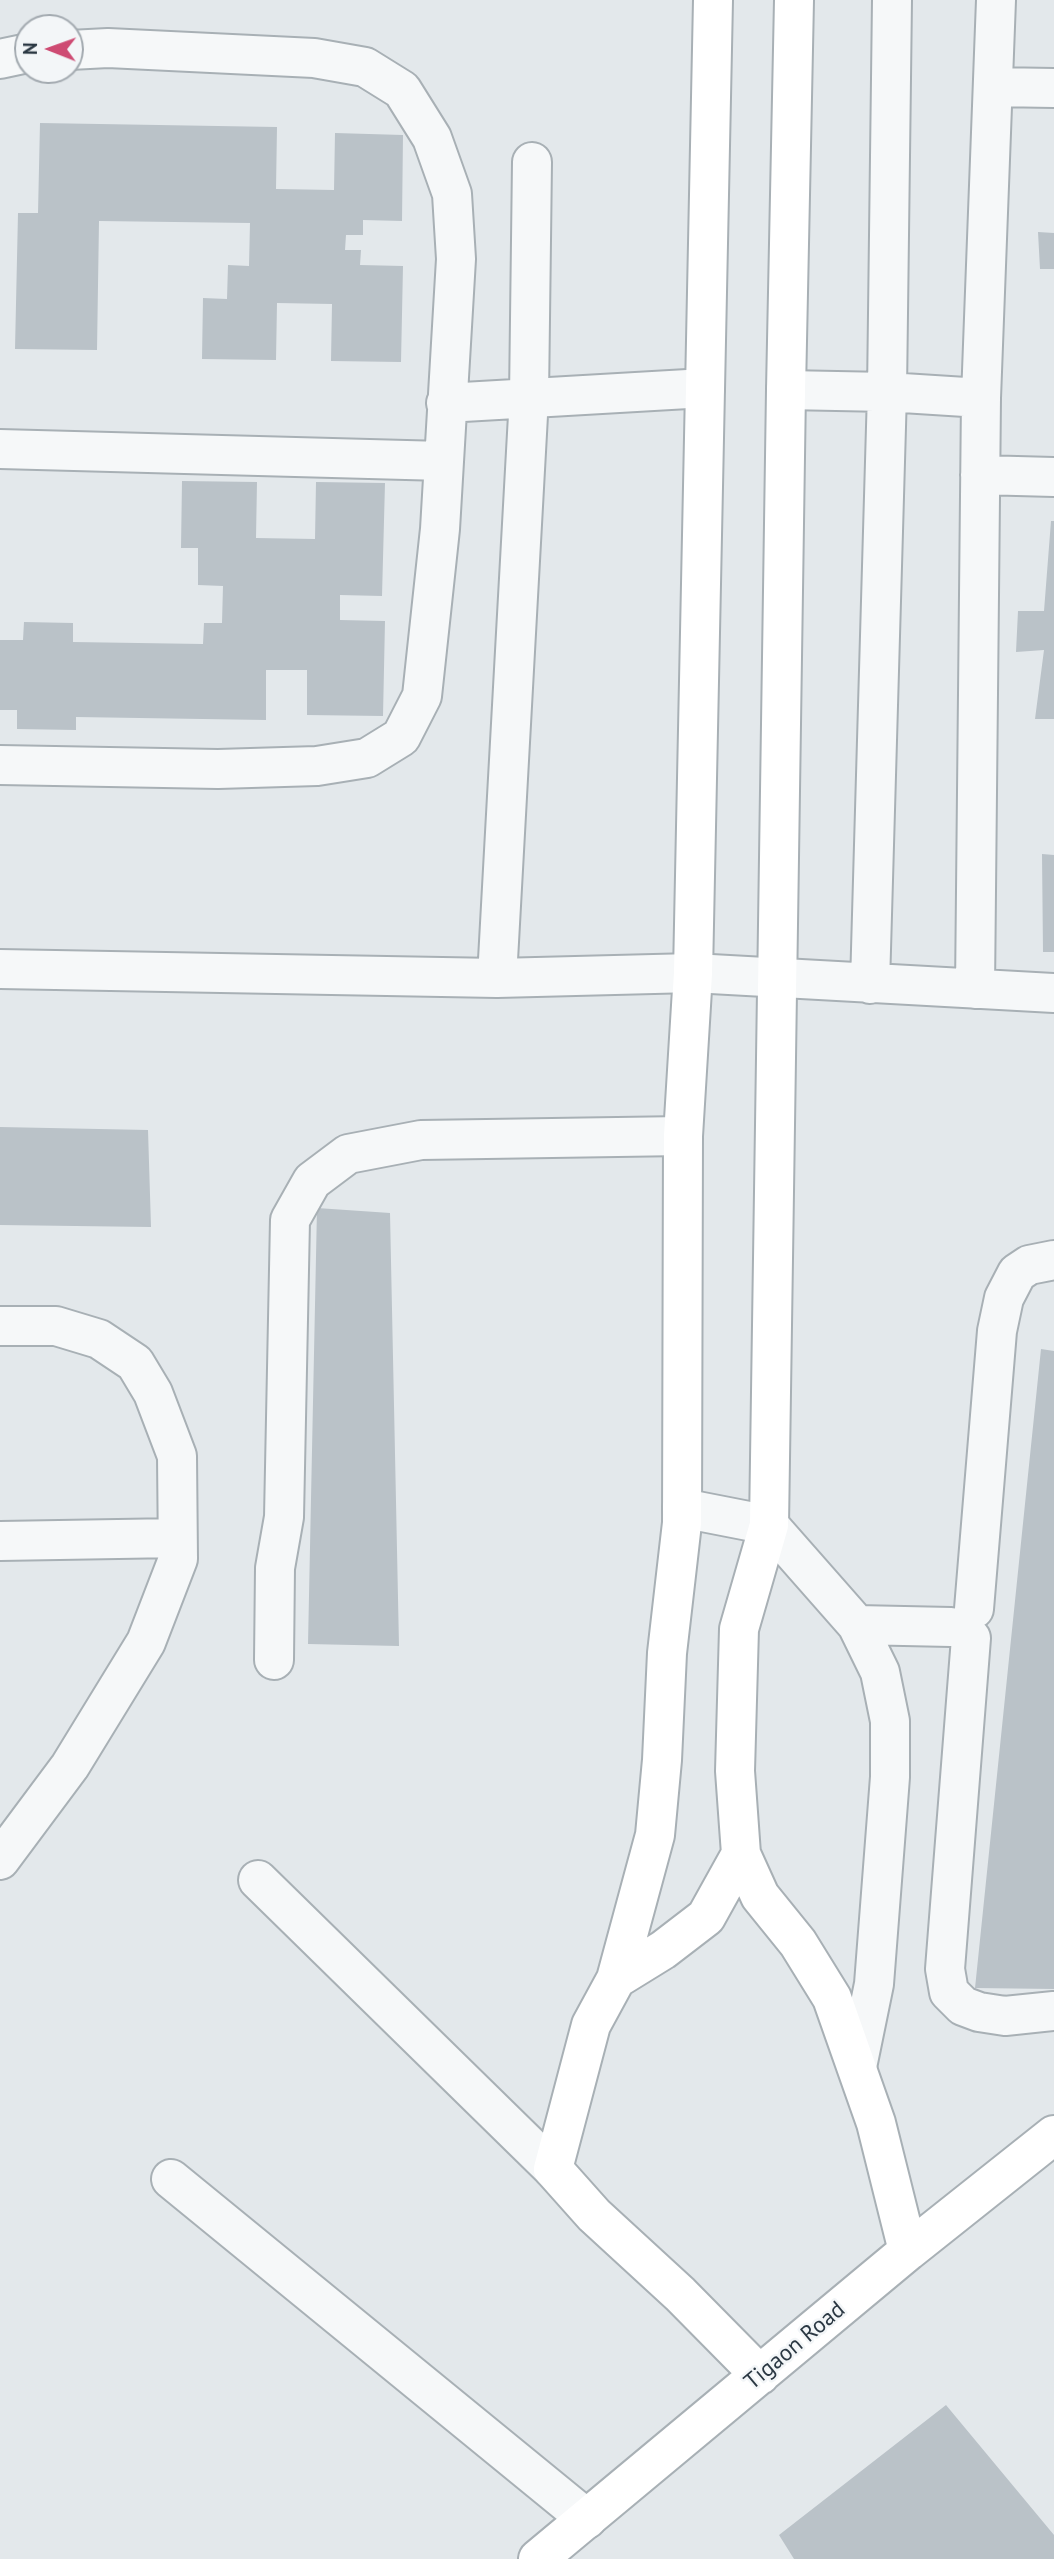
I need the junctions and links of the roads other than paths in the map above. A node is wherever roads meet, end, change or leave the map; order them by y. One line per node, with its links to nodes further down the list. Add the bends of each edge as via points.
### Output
1 (713, 0): 9 (street)
2 (794, 0): 10 (street)
3 (892, 0): 11 (street)
4 (996, 0): 6 (street)
5 (84, 49): 14 (street, via 314,58 365,67 402,90 432,138 452,194 456,258)
6 (993, 87): 7 (street); 13 (street)
7 (1054, 88)
8 (532, 162): 12 (street)
9 (705, 388): 12 (street); 21 (street)
10 (786, 390): 11 (street); 23 (street)
11 (887, 392): 13 (street); 24 (street)
12 (529, 397): 14 (street); 22 (street)
13 (981, 398): 17 (street)
14 (446, 403): 16 (street)
15 (0, 449): 16 (street)
16 (443, 461): 19 (street, via 422,696 401,737 367,758 317,766)
17 (980, 475): 18 (street); 25 (street)
18 (1054, 477)
19 (0, 765)
20 (0, 969): 22 (street)
21 (693, 973): 22 (street); 23 (street); 27 (street)
22 (497, 978)
23 (777, 979): 24 (street); 31 (street)
24 (870, 984): 25 (street)
25 (975, 989): 26 (street)
26 (1054, 993)
27 (683, 1136): 30 (street); 36 (street, via 421,1140 348,1154 312,1181 290,1220 284,1517 275,1568)
28 (1054, 1260): 35 (street, via 1029,1265 1017,1273 1004,1298 992,1370)
29 (0, 1326): 32 (street, via 57,1326 99,1339 135,1363 153,1393 177,1457)
30 (682, 1508): 31 (street); 40 (street, via 655,1835)
31 (769, 1525): 34 (street); 37 (street, via 739,1629 735,1771)
32 (177, 1538): 33 (street); 38 (street, via 178,1559 146,1642 70,1766)
33 (0, 1541)
34 (857, 1625): 35 (street); 42 (street, via 880,1672 890,1721 890,1777 874,1984)
35 (966, 1625): 41 (street, via 945,1969 949,1992 963,2006 979,2012 1005,2016)
36 (274, 1660)
37 (741, 1854): 40 (street, via 706,1917); 42 (street, via 760,1896 798,1943 832,1998)
38 (0, 1860)
39 (258, 1880): 44 (street)
40 (616, 1979): 44 (street, via 591,2025)
41 (1054, 2011)
42 (857, 2067): 46 (street)
43 (1054, 2135): 46 (street, Tigaon Road)
44 (553, 2169): 47 (street, via 594,2215)
45 (171, 2179): 48 (street)
46 (908, 2251): 47 (street, Tigaon Road)
47 (760, 2375): 48 (street, Tigaon Road)
48 (587, 2519): 49 (street, Tigaon Road)
49 (538, 2559)

